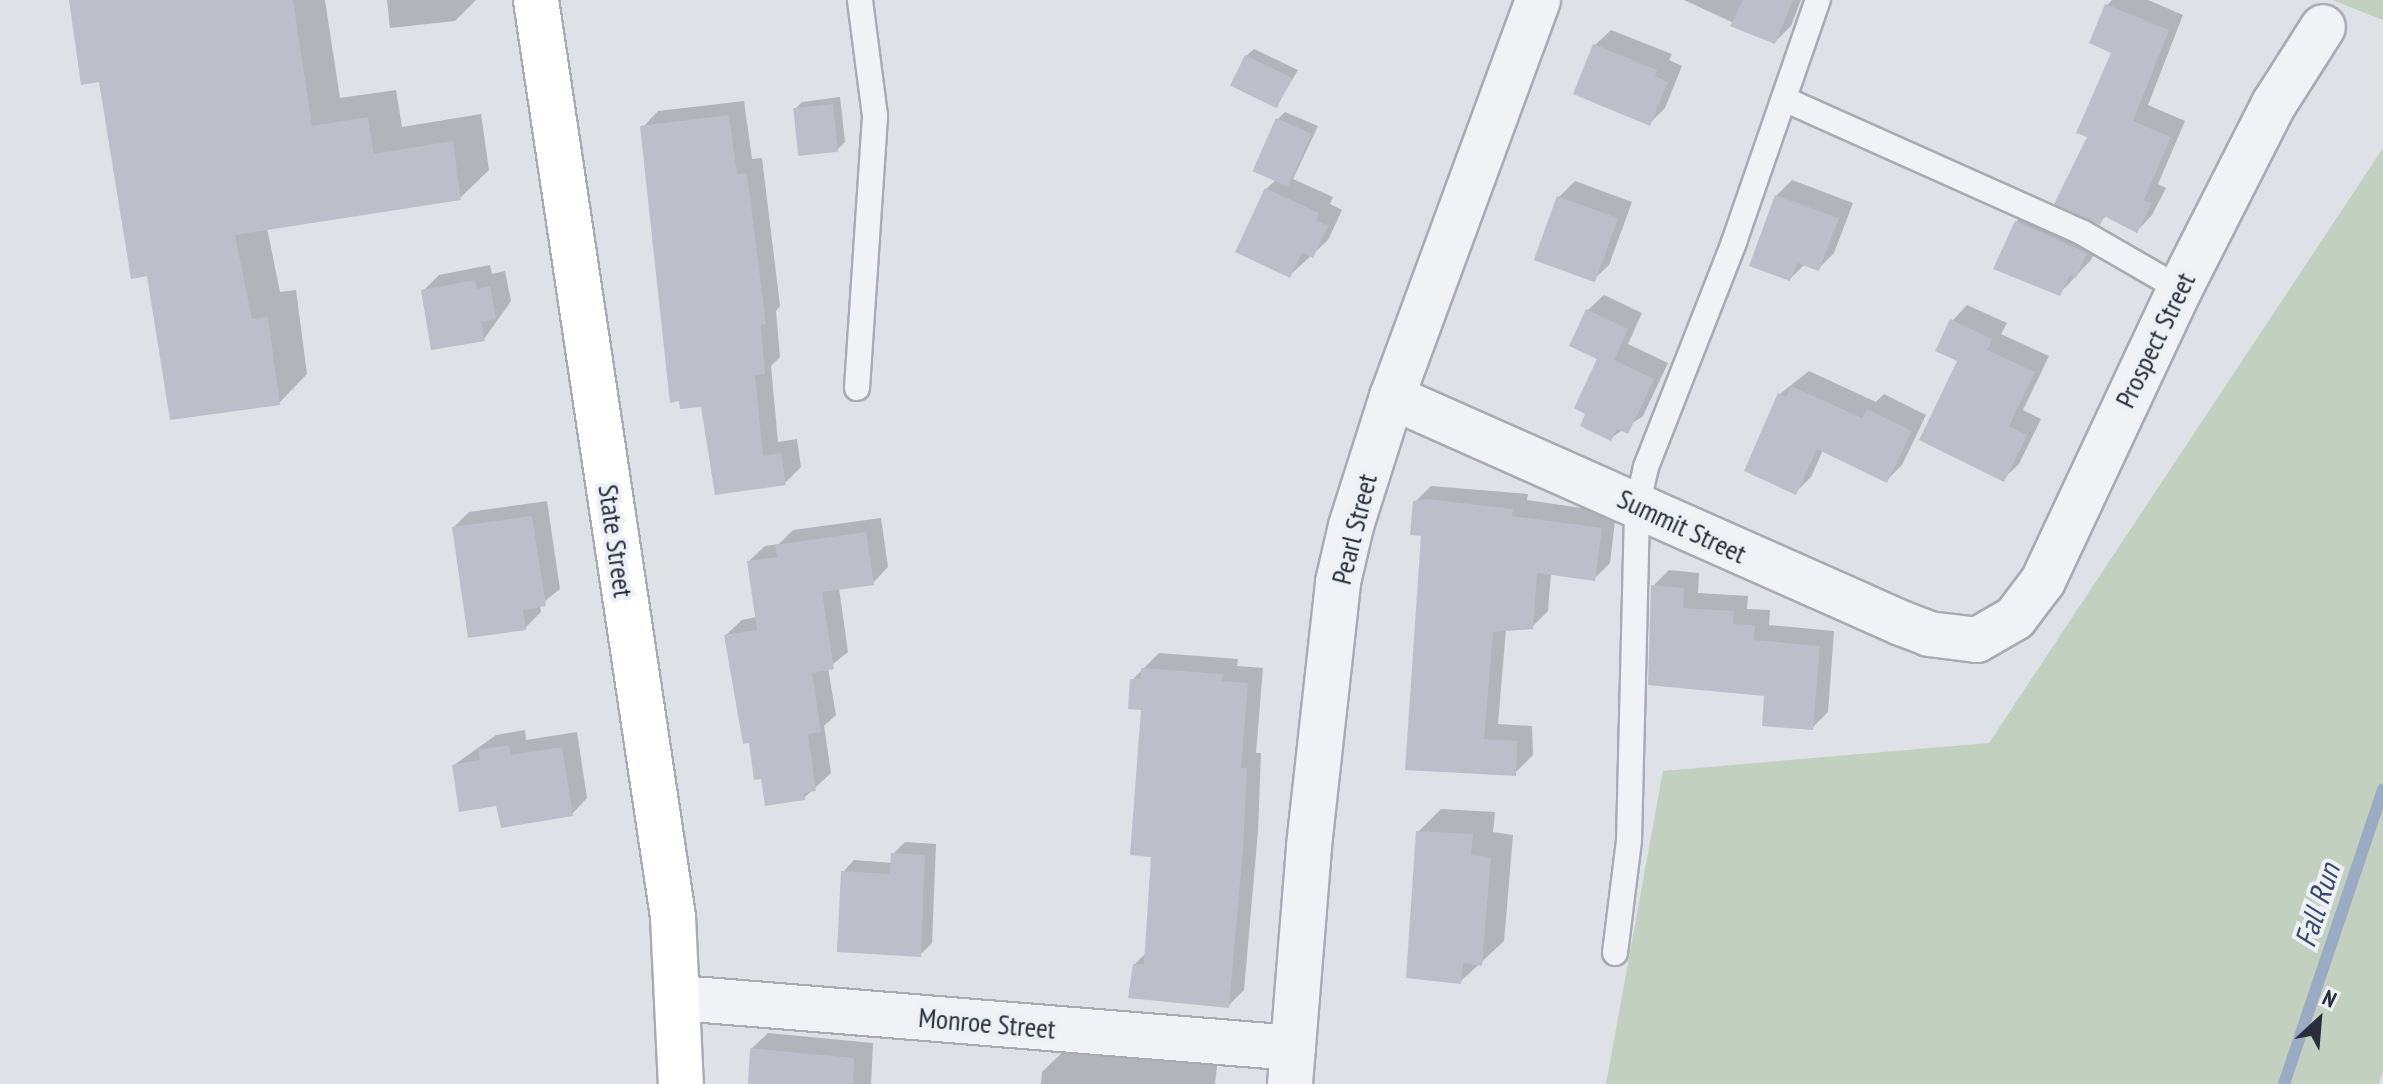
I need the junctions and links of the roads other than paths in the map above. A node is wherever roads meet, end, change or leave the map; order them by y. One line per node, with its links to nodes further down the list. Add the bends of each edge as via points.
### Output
1 (536, 0): 13 (main road, State Street, via 673,917)
2 (860, 0): 8 (lane, via 875,116)
3 (1538, 0): 9 (street, Pearl Street)
4 (1818, 0): 6 (lane)
5 (2323, 27): 7 (street, Prospect Street, via 2274,104)
6 (1784, 99): 7 (lane, via 2083,233); 10 (lane, via 1646,467)
7 (2180, 289): 11 (street, Prospect Street, via 2043,581 2015,618)
8 (857, 388)
9 (1392, 397): 10 (street, Summit Street); 14 (street, Pearl Street, via 1338,582)
10 (1637, 507): 11 (street, Summit Street, via 1929,634); 12 (lane, via 1629,840)
11 (1977, 640)
12 (1615, 953)
13 (680, 998): 14 (street, Monroe Street); 15 (main road, State Street)
14 (1292, 1066)
15 (681, 1084)

